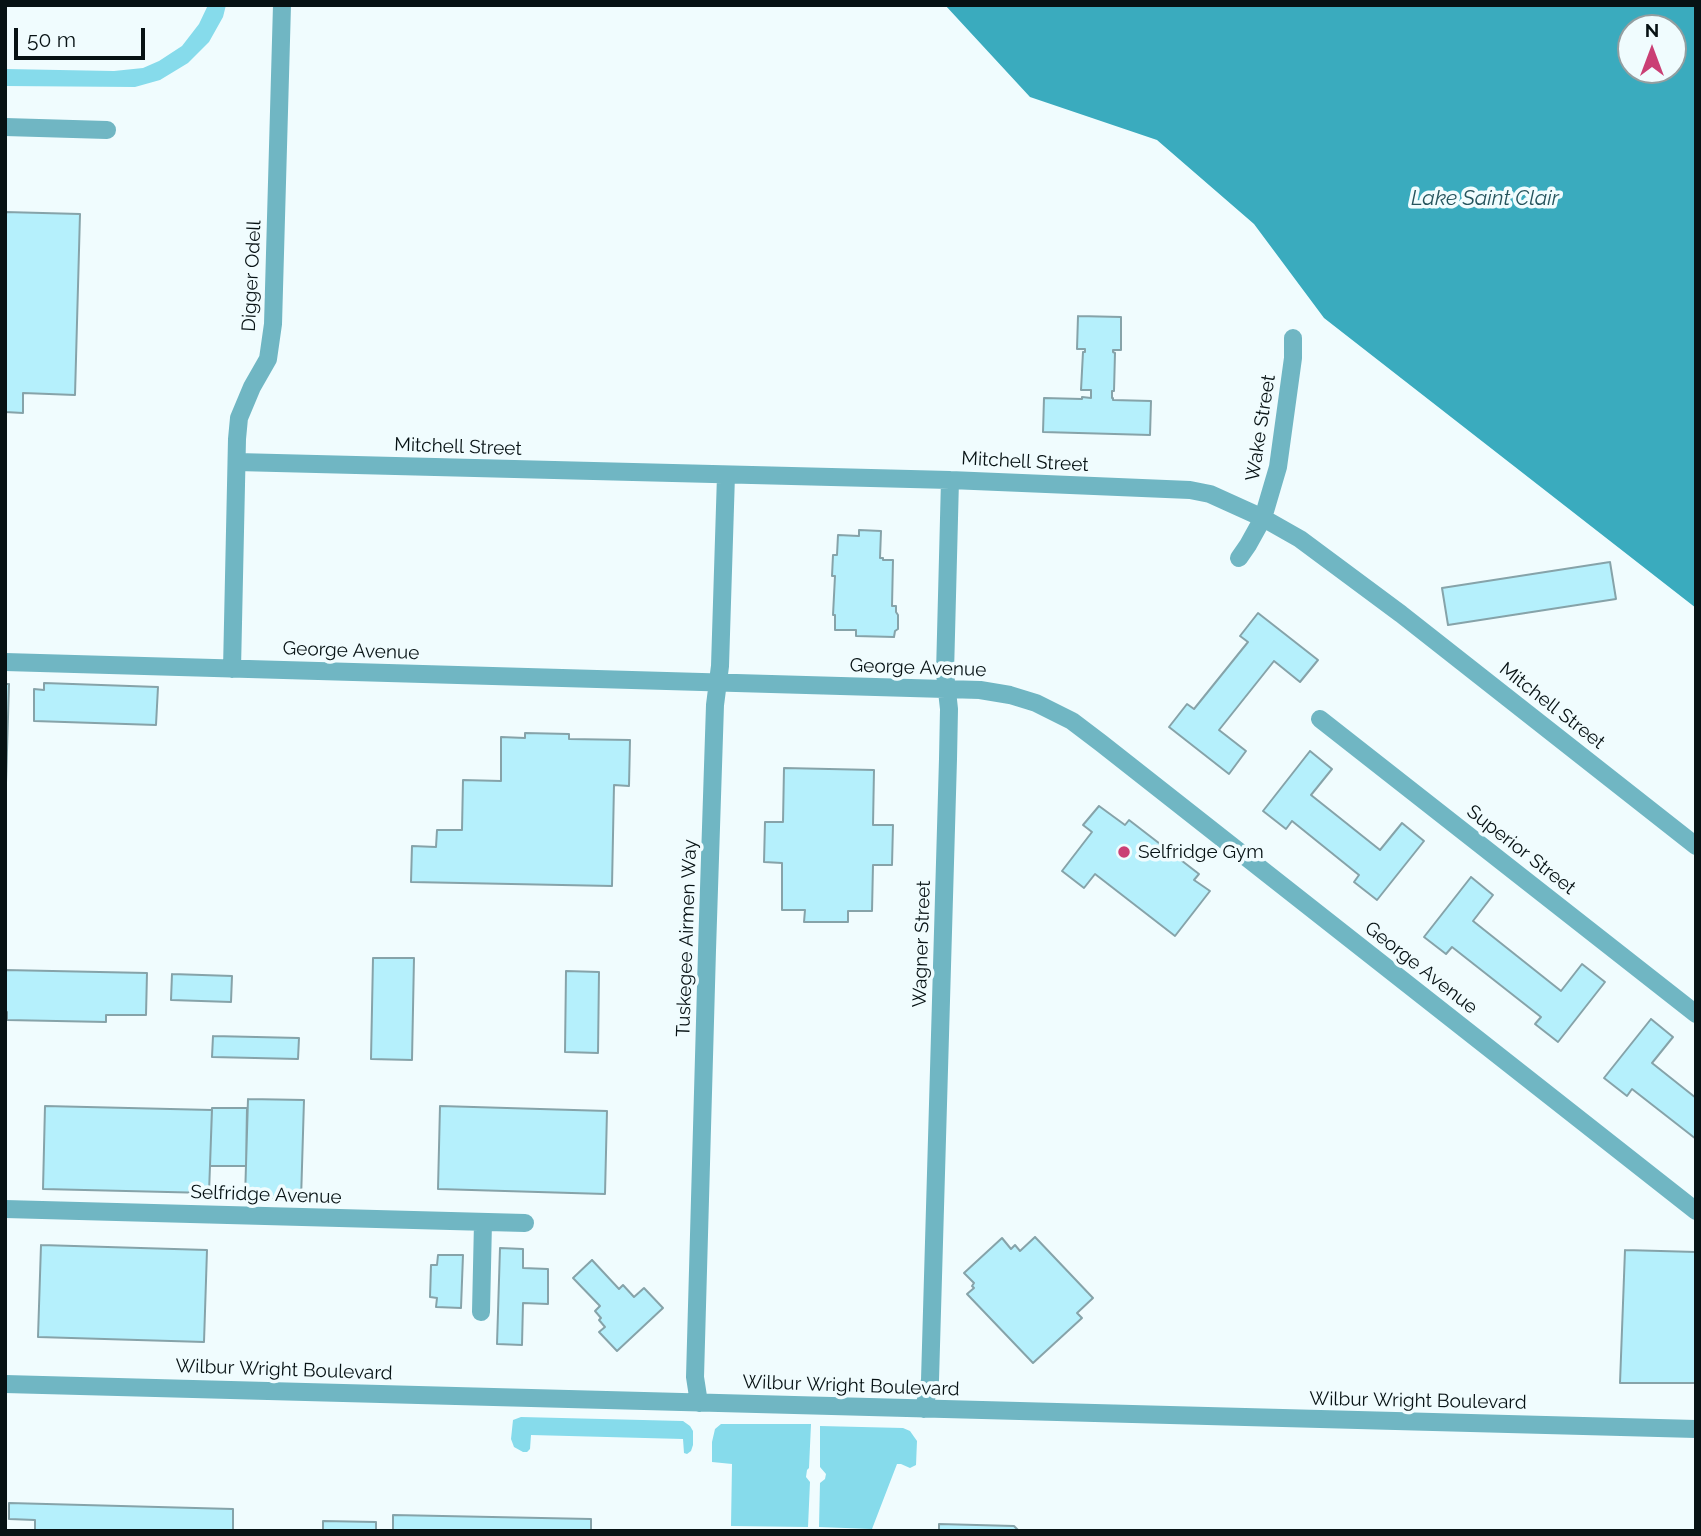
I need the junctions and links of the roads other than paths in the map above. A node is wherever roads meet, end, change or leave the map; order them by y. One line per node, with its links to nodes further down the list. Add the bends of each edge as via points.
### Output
1 (282, 5): 5 (street, Digger Odell, via 273,324 268,359 239,418)
2 (5, 127): 3 (street)
3 (107, 130)
4 (1293, 338): 8 (street, Wake Street, via 1278,467)
5 (237, 462): 6 (street, Mitchell Street); 11 (street, Digger Odell)
6 (726, 475): 7 (street, Mitchell Street); 12 (street, Tuskegee Airmen Way)
7 (950, 480): 8 (street, Mitchell Street, via 1200,491); 13 (street, Wagner Street)
8 (1263, 518): 9 (street, Wake Street); 15 (street, Mitchell Street, via 1300,539 1401,614)
9 (1239, 558)
10 (5, 662): 11 (street, George Avenue)
11 (232, 669): 12 (street, George Avenue)
12 (718, 682): 13 (street, George Avenue); 23 (street, Tuskegee Airmen Way, via 695,1377)
13 (947, 689): 18 (street, George Avenue, via 1010,695 1072,721); 24 (street, Wagner Street, via 930,1380)
14 (1320, 719): 16 (street, Superior Street)
15 (1696, 846)
16 (1696, 1014)
17 (5, 1209): 19 (street, Selfridge Avenue)
18 (1696, 1210)
19 (484, 1223): 20 (street, Selfridge Avenue); 21 (street)
20 (525, 1223)
21 (481, 1312)
22 (5, 1384): 23 (street, Wilbur Wright Boulevard)
23 (699, 1403): 24 (street, Wilbur Wright Boulevard)
24 (925, 1409): 25 (street, Wilbur Wright Boulevard)
25 (1696, 1429)

